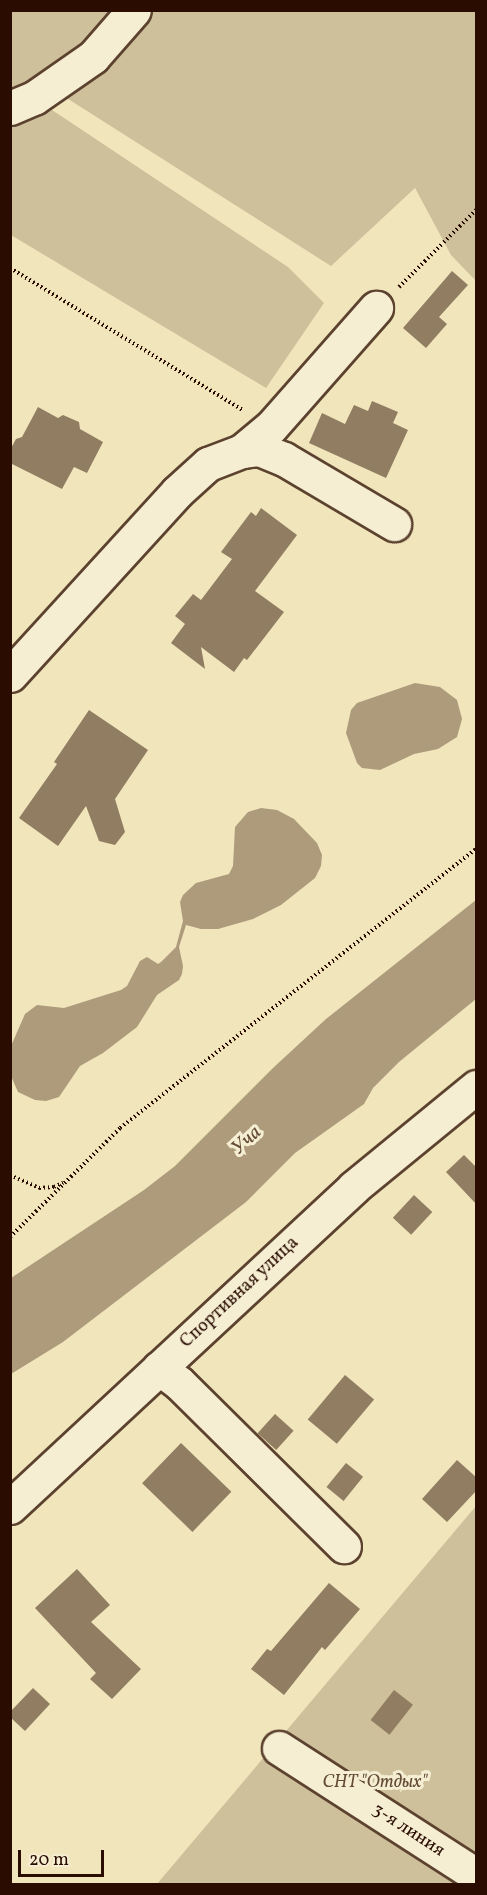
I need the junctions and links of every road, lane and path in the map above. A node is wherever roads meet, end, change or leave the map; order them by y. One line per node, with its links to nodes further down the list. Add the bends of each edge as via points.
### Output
1 (134, 10): 2 (street, via 85,63 34,98)
2 (10, 108)
3 (477, 210): 5 (path)
4 (10, 268): 6 (path)
5 (376, 308): 6 (street)
6 (271, 426): 7 (street)
7 (242, 451): 8 (street, via 259,449 284,459); 9 (street, via 208,464 177,492)
8 (394, 524)
9 (10, 675)
10 (477, 849): 13 (path, via 120,1128)
11 (477, 1087): 15 (street, Спортивная улица, via 354,1187)
12 (10, 1175): 13 (path, via 39,1188 54,1187)
13 (68, 1180): 14 (path)
14 (10, 1236)
15 (159, 1368): 16 (street, Спортивная улица); 17 (street)
16 (10, 1507)
17 (344, 1546)
18 (279, 1748): 19 (street, 3-я линия)
19 (477, 1875)

